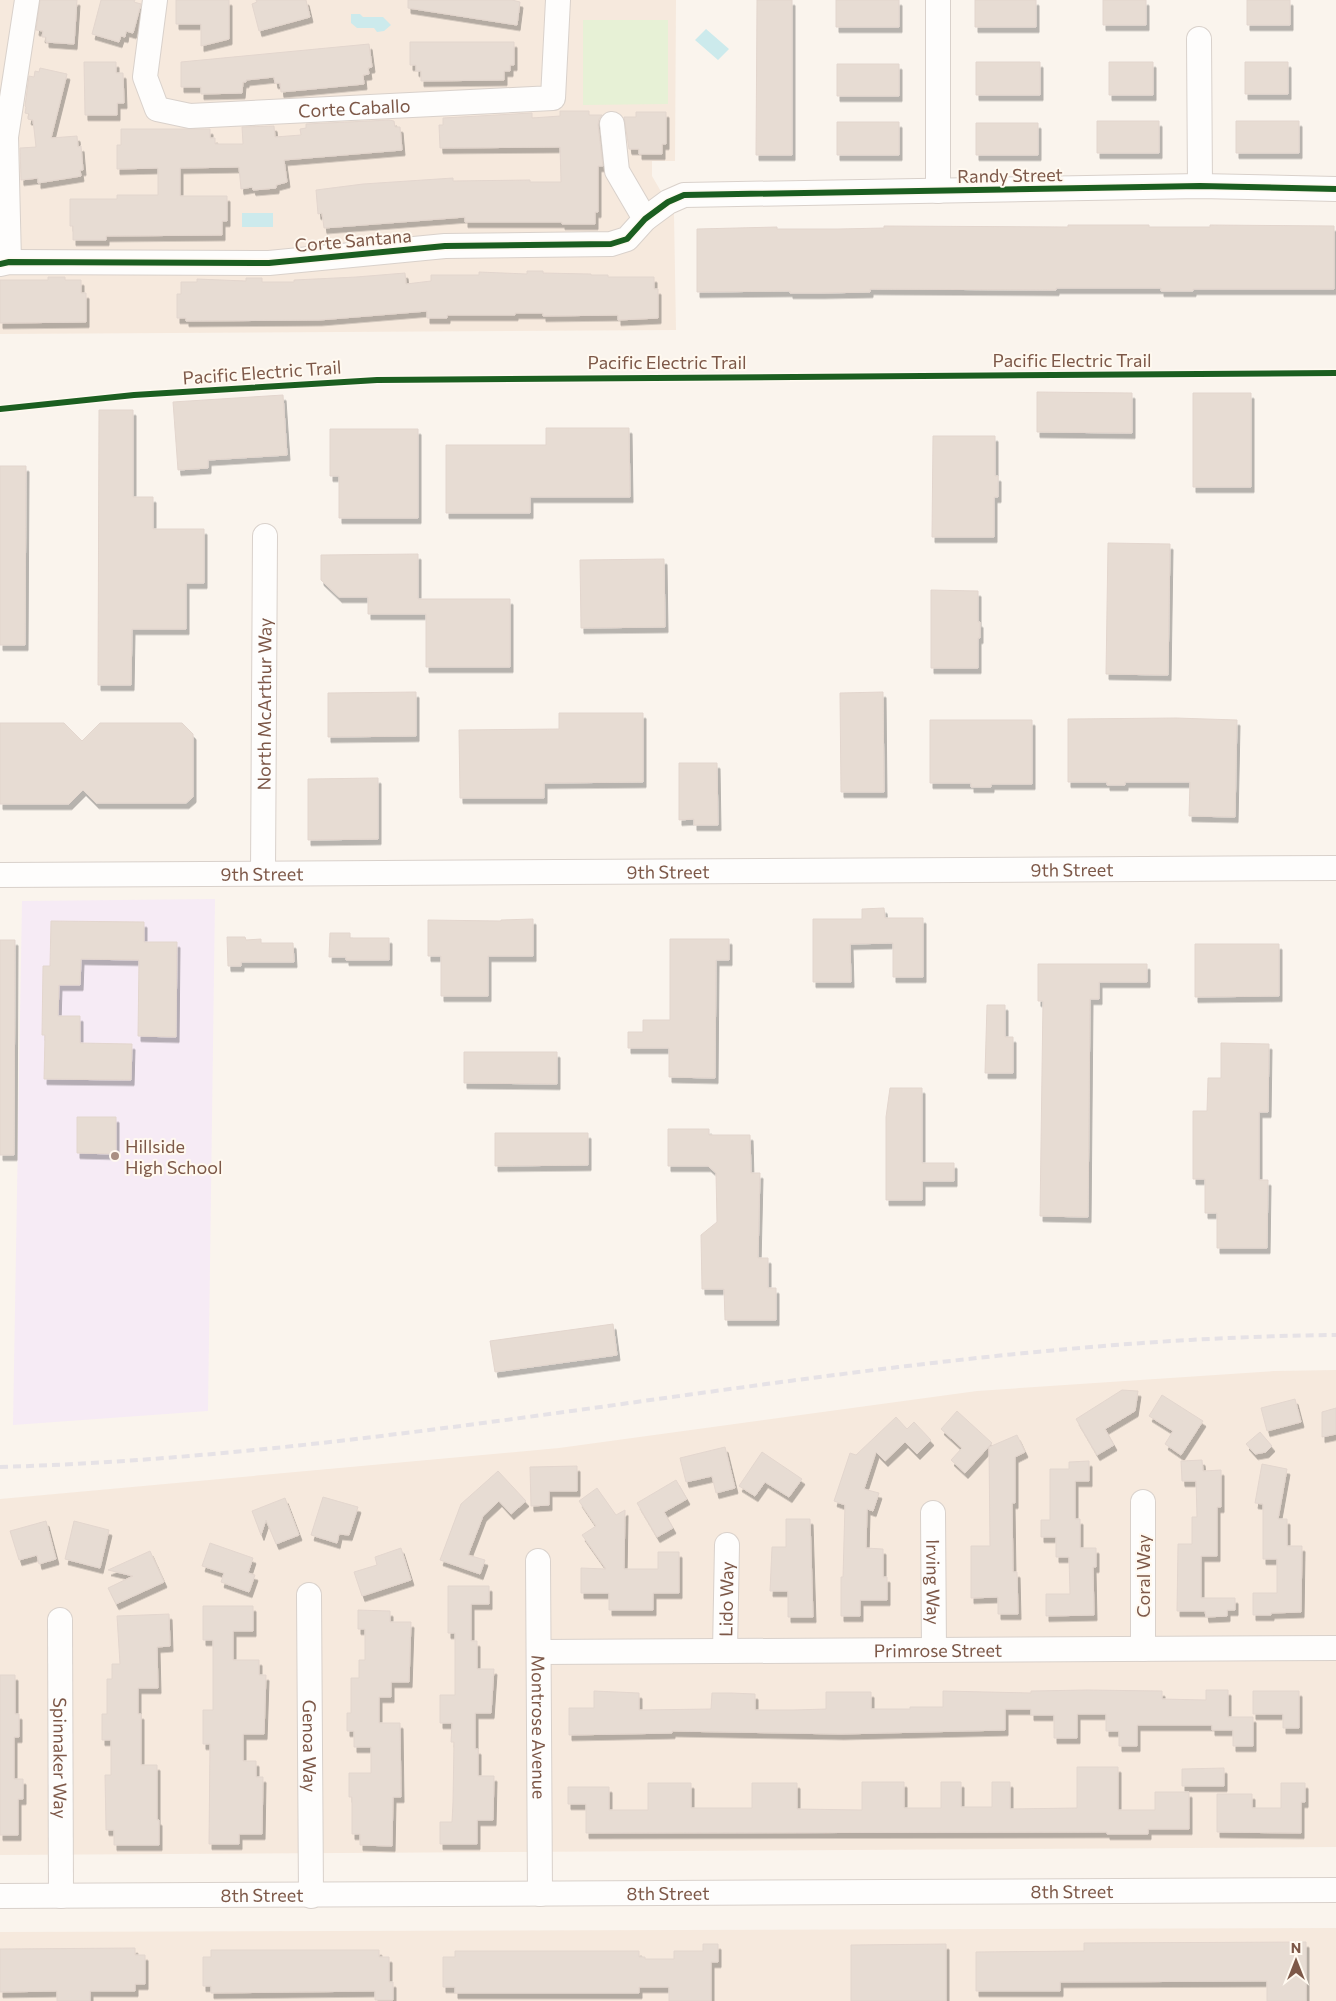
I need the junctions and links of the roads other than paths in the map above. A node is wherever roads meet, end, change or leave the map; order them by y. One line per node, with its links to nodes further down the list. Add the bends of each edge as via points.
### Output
1 (27, 0): 12 (street, via 6,137)
2 (155, 0): 3 (street, Corte Caballo, via 145,76 157,110 190,116 553,98)
3 (558, 0)
4 (938, 0): 9 (street)
5 (1199, 39): 7 (street)
6 (612, 124): 11 (street, via 617,172)
7 (1200, 186): 8 (street, Randy Street); 9 (street, Randy Street)
8 (1336, 189)
9 (938, 191): 10 (street, Randy Street)
10 (676, 198): 11 (street, Corte Santana)
11 (645, 219): 12 (street, Corte Santana, via 627,239 594,246 445,246 269,263)
12 (3, 262)
13 (265, 536): 15 (street, North McArthur Way)
14 (1336, 868): 15 (street, 9th Street)
15 (263, 874): 16 (street, 9th Street)
16 (0, 875)
17 (1143, 1502): 24 (street, Coral Way)
18 (933, 1514): 25 (street, Irving Way)
19 (727, 1545): 27 (street, Lido Way)
20 (538, 1561): 26 (street, Montrose Avenue)
21 (309, 1595): 32 (street, Genoa Way)
22 (60, 1620): 31 (street, Spinnaker Way)
23 (1336, 1648): 24 (street, Primrose Street)
24 (1143, 1649): 25 (street, Primrose Street)
25 (934, 1650): 27 (street, Primrose Street)
26 (539, 1652): 27 (street, Primrose Street); 29 (street, Montrose Avenue)
27 (726, 1652)
28 (1336, 1890): 29 (street, 8th Street)
29 (540, 1894): 32 (street, 8th Street)
30 (0, 1896): 31 (street, 8th Street)
31 (61, 1896): 32 (street, 8th Street)
32 (311, 1896)

